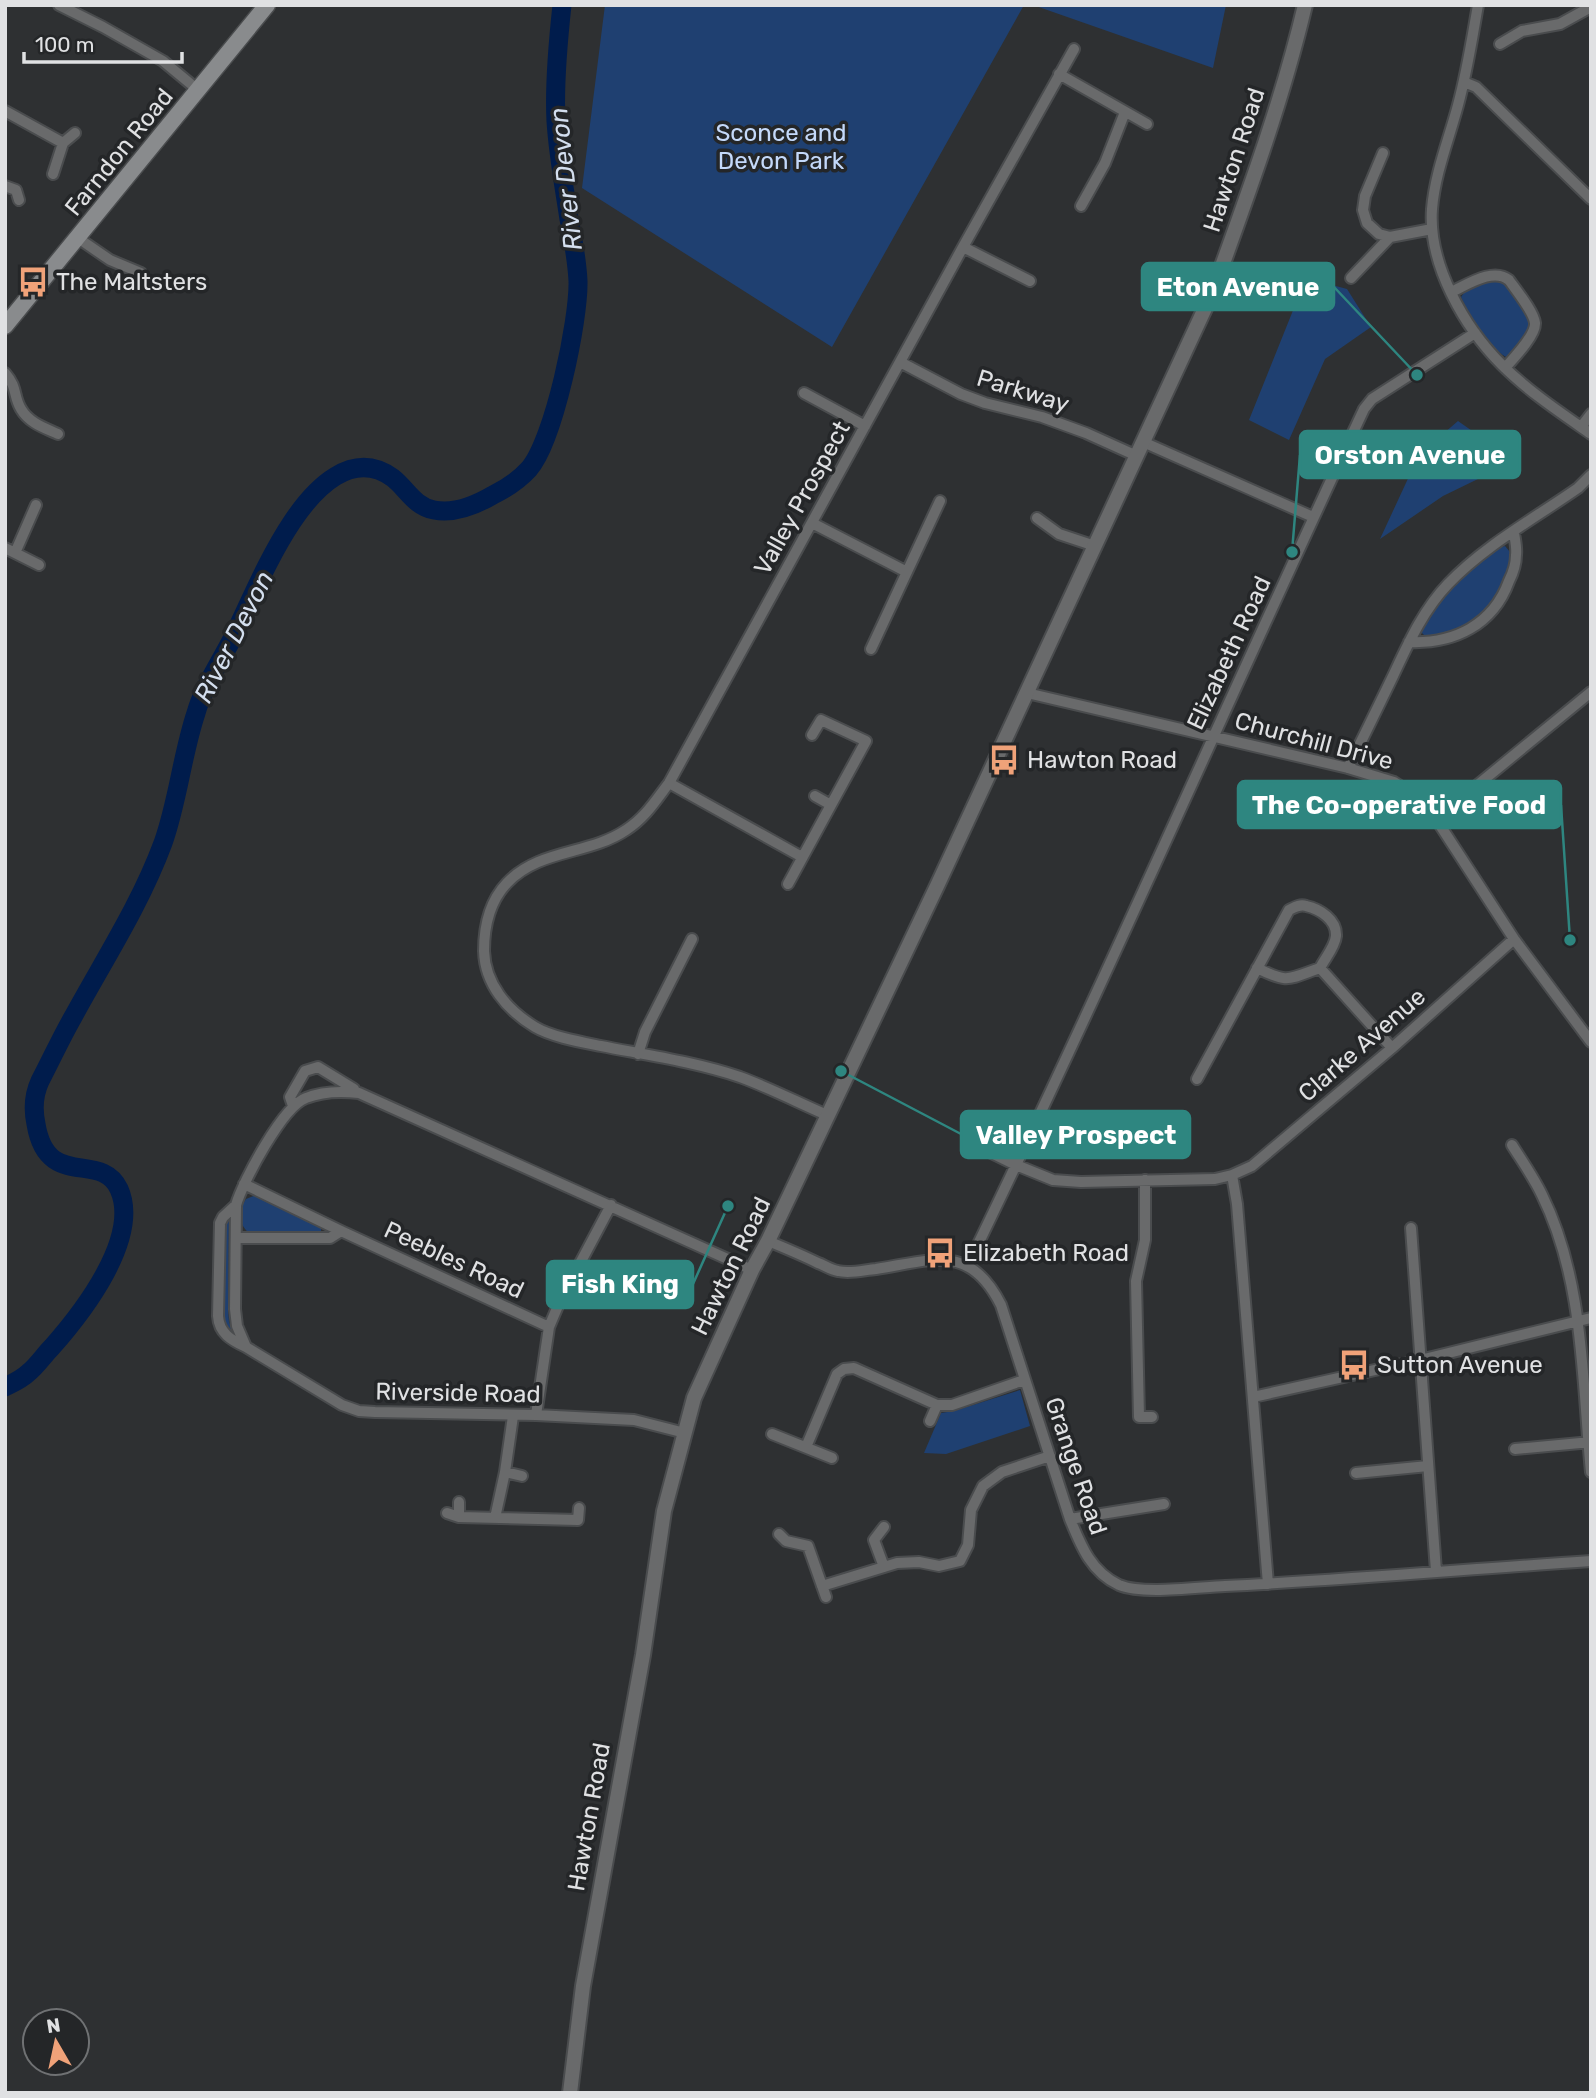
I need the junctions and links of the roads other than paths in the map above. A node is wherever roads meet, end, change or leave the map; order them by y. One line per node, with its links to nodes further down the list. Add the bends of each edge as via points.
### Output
1 (59, 5): 10 (street, via 163,61)
2 (267, 5): 10 (main road, Farndon Road)
3 (1305, 5): 39 (street, Hawton Road, via 1282,89 1213,291)
4 (1478, 5): 9 (street)
5 (1589, 8): 6 (street, via 1560,24 1522,31)
6 (1500, 44)
7 (1074, 49): 8 (street, Valley Prospect)
8 (1059, 74): 12 (street); 23 (street, Valley Prospect)
9 (1464, 82): 18 (street, via 1476,87); 20 (street, via 1435,185)
10 (198, 90): 22 (main road, Farndon Road)
11 (5, 111): 15 (street)
12 (1125, 112): 13 (street); 19 (street, via 1105,163)
13 (1147, 124)
14 (75, 133): 15 (street)
15 (63, 143): 17 (street)
16 (1383, 153): 21 (street, via 1363,210 1367,223)
17 (52, 174)
18 (1591, 199)
19 (1081, 206)
20 (1432, 229): 21 (street); 27 (street, via 1440,268)
21 (1390, 237): 25 (street)
22 (78, 238): 24 (street, via 110,260); 28 (main road, Farndon Road)
23 (963, 247): 26 (street); 30 (street, Valley Prospect)
24 (141, 273)
25 (1351, 278)
26 (1030, 281)
27 (1451, 292): 29 (street); 31 (street, via 1493,275 1509,281 1535,324)
28 (6, 323)
29 (1475, 332): 31 (street); 43 (street, Elizabeth Road, via 1372,399)
30 (900, 362): 35 (street, Valley Prospect); 39 (street, Parkway, via 985,403)
31 (1505, 368): 36 (street)
32 (5, 373): 37 (street, via 13,382 20,408 33,422)
33 (804, 393): 35 (street)
34 (1591, 414): 36 (street)
35 (865, 426): 45 (street, Valley Prospect)
36 (1581, 427): 38 (street)
37 (58, 434)
38 (1591, 434)
39 (1140, 449): 43 (street, Parkway); 47 (street, Hawton Road)
40 (1591, 475): 46 (street)
41 (940, 501): 50 (street)
42 (36, 505): 48 (street)
43 (1313, 517): 56 (street, Elizabeth Road)
44 (1037, 518): 47 (street, via 1059,534)
45 (812, 523): 50 (street); 58 (street, Valley Prospect)
46 (1514, 533): 51 (street, via 1448,584); 51 (street, via 1514,570 1488,617 1461,635)
47 (1095, 546): 54 (street, Hawton Road)
48 (10, 551): 49 (street)
49 (39, 565)
50 (907, 572): 52 (street)
51 (1409, 642): 57 (street)
52 (871, 649)
53 (1591, 692): 61 (street)
54 (1027, 693): 56 (street, Churchill Drive); 74 (street, Hawton Road)
55 (812, 735): 60 (street, via 821,720 866,741)
56 (1214, 736): 57 (street, Churchill Drive); 77 (street, Elizabeth Road)
57 (1348, 768): 61 (street, Churchill Drive, via 1404,788)
58 (669, 783): 62 (street); 70 (street, Valley Prospect, via 647,813 626,831 519,870 491,907 485,932 484,955 491,984 509,1008 536,1028)
59 (816, 796): 60 (street)
60 (831, 805): 62 (street)
61 (1436, 820): 65 (street, Churchill Drive)
62 (802, 857): 63 (street)
63 (788, 884)
64 (692, 939): 70 (street)
65 (1514, 939): 68 (street, Churchill Drive); 69 (street, Clarke Avenue)
66 (1257, 968): 67 (street, via 1286,980); 67 (street, via 1289,909 1307,906 1330,918 1335,928 1336,939); 71 (street)
67 (1320, 968): 69 (street)
68 (1591, 1042)
69 (1392, 1048): 78 (street, Clarke Avenue, via 1252,1166)
70 (638, 1054): 74 (street, Valley Prospect, via 740,1077)
71 (1197, 1079)
72 (359, 1093): 73 (street, Riverside Road, via 340,1090 304,1098); 73 (street, Riverside Road, via 318,1067 304,1071 290,1097); 82 (street, Riverside Road)
73 (293, 1106): 80 (street, Riverside Road)
74 (827, 1115): 86 (street, Hawton Road)
75 (971, 1143): 77 (street)
76 (1512, 1145): 90 (street, via 1542,1195 1560,1241)
77 (1016, 1165): 79 (street, via 1053,1180); 87 (street, Elizabeth Road)
78 (1232, 1175): 79 (street); 95 (street)
79 (1145, 1180): 100 (street, via 1145,1240 1136,1281)
80 (244, 1184): 81 (street, Riverside Road); 84 (street, Peebles Road)
81 (236, 1205): 85 (street, Riverside Road); 92 (street, Riverside Road, via 220,1223 218,1316 222,1330)
82 (611, 1205): 88 (street, Riverside Road); 91 (street)
83 (1411, 1228): 93 (street)
84 (341, 1231): 85 (street, via 330,1238); 91 (street, Peebles Road)
85 (236, 1238): 92 (street, Riverside Road, via 235,1317)
86 (768, 1241): 87 (street, via 839,1272 936,1259); 88 (street, Hawton Road)
87 (968, 1265): 94 (street, Grange Road, via 992,1287 1001,1305)
88 (752, 1270): 103 (street, Hawton Road, via 694,1398)
89 (1591, 1318): 90 (street)
90 (1577, 1322): 93 (street); 105 (street)
91 (550, 1327): 97 (street)
92 (246, 1346): 98 (street, Riverside Road, via 350,1409)
93 (1420, 1360): 95 (street); 110 (street)
94 (1024, 1380): 96 (street, via 952,1405); 108 (street, Grange Road)
95 (1253, 1397): 129 (street)
96 (937, 1405): 102 (street); 106 (street, via 854,1368 844,1368 836,1374)
97 (537, 1415): 98 (street, Riverside Road); 103 (street, Riverside Road, via 634,1420)
98 (513, 1416): 112 (street)
99 (1127, 1417): 100 (street)
100 (1139, 1417): 101 (street)
101 (1152, 1417)
102 (930, 1421)
103 (685, 1433): 130 (street, Hawton Road, via 664,1511 643,1655 583,1986)
104 (772, 1434): 106 (street)
105 (1589, 1442): 107 (street); 113 (street)
106 (806, 1447): 109 (street)
107 (1515, 1449)
108 (1050, 1456): 121 (street, Grange Road); 127 (street, via 1002,1472 983,1486 971,1510 963,1565 919,1562)
109 (832, 1458)
110 (1428, 1466): 111 (street); 128 (street)
111 (1360, 1470)
112 (505, 1472): 114 (street); 120 (street)
113 (1591, 1472)
114 (522, 1476)
115 (459, 1502): 119 (street)
116 (1164, 1504): 121 (street)
117 (579, 1508): 120 (street, via 578,1521)
118 (447, 1513): 119 (street)
119 (459, 1517): 120 (street)
120 (495, 1518)
121 (1070, 1519): 129 (street, Grange Road, via 1097,1571 1120,1586 1147,1590)
122 (884, 1527): 124 (street)
123 (868, 1528): 124 (street)
124 (873, 1540): 127 (street)
125 (782, 1542): 127 (street, via 808,1546 824,1592)
126 (1591, 1561): 128 (street, Grange Road)
127 (884, 1567)
128 (1436, 1571): 129 (street, Grange Road)
129 (1268, 1584)
130 (570, 2093)

